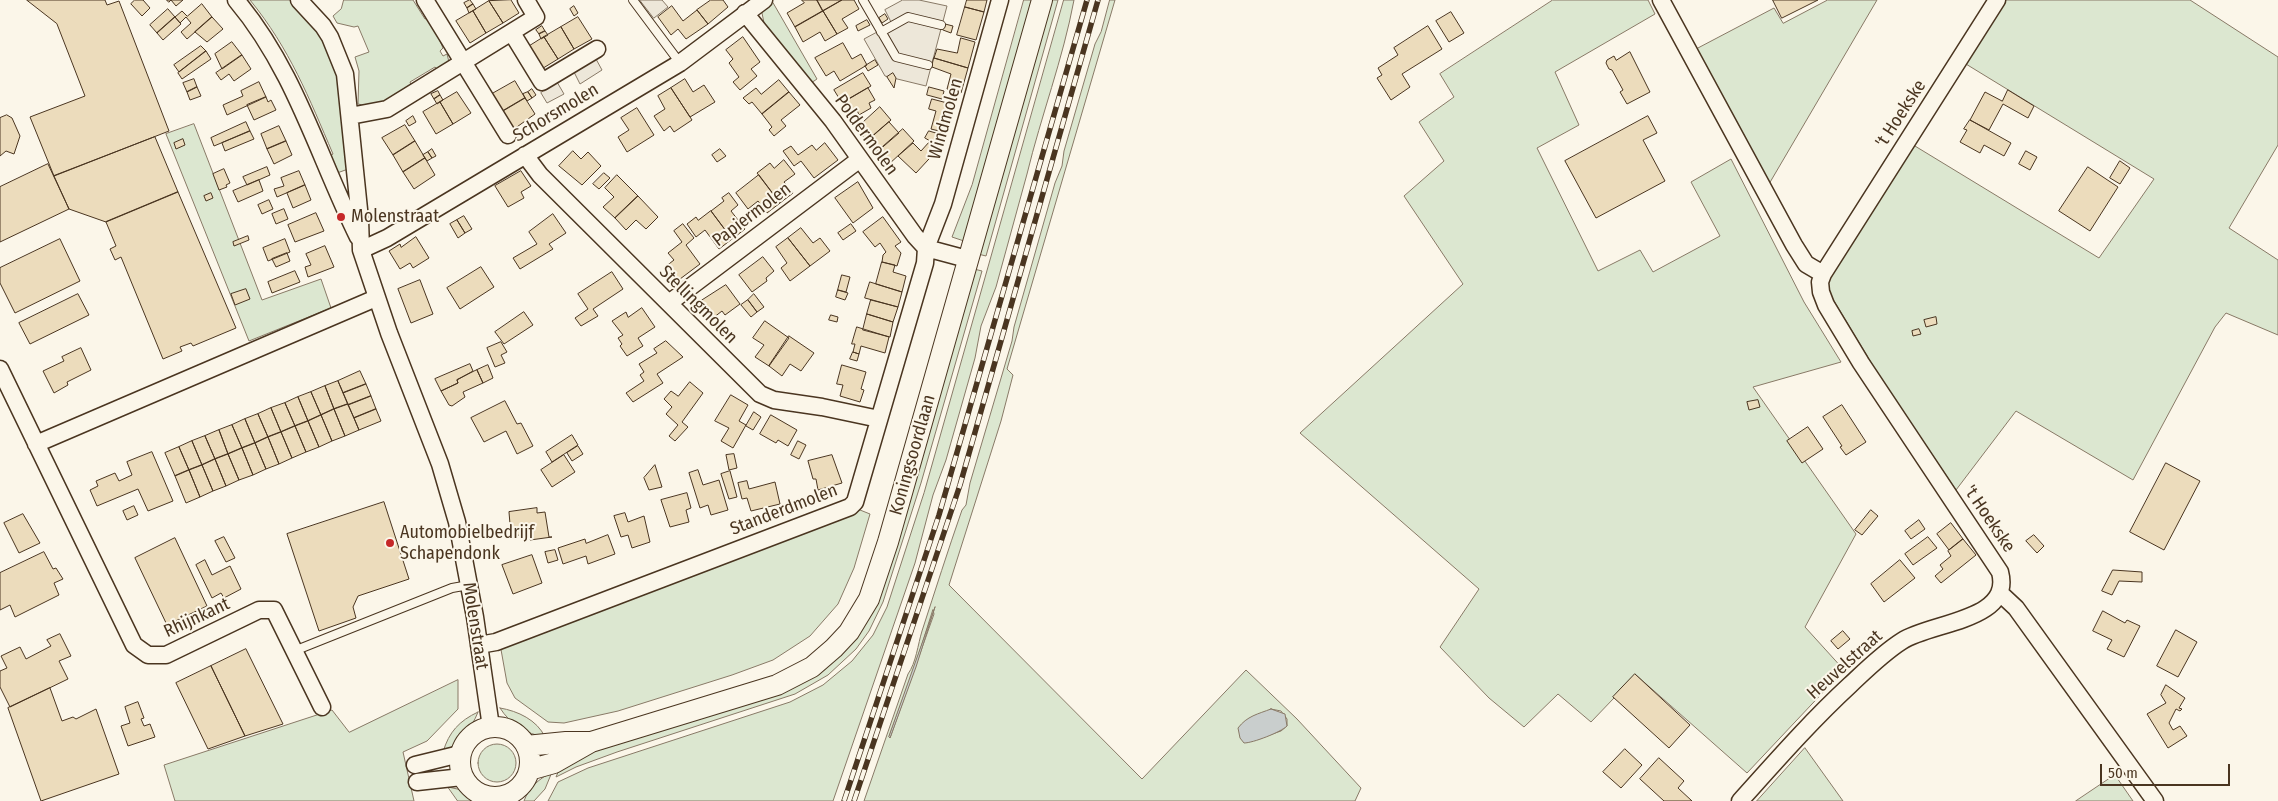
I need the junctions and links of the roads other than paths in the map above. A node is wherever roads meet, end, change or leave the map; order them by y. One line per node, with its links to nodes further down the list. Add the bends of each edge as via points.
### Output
1 (236, 0): 24 (street, Molenstraat, via 254,21 277,58)
2 (299, 0): 20 (street, Molenstraat, via 323,26 339,56 345,74)
3 (424, 0): 17 (street)
4 (526, 0): 15 (street, via 536,18)
5 (633, 0): 18 (lane)
6 (764, 0): 12 (street, Schorsmolen)
7 (863, 0): 14 (lane)
8 (1000, 0): 25 (street, Windmolen, via 943,204)
9 (1042, 0): 26 (street, Koningsoordlaan)
10 (1661, 0): 27 (street, via 1794,245 1806,264)
11 (1997, 0): 27 (street, 't Hoekske)
12 (747, 12): 18 (street, Schorsmolen); 23 (street, Poldermolen)
13 (941, 26): 14 (lane, via 908,17)
14 (881, 32): 19 (lane, via 896,57)
15 (512, 33): 16 (street, via 542,82); 17 (street)
16 (596, 49)
17 (463, 63): 20 (street, via 387,109); 21 (street)
18 (680, 63): 22 (street, Schorsmolen)
19 (928, 65)
20 (350, 116): 24 (street, Molenstraat)
21 (508, 135)
22 (525, 155): 24 (street, Schorsmolen, via 387,238); 29 (street, Stellingmolen, via 540,175)
23 (860, 160): 25 (street, Poldermolen); 29 (street, Papiermolen)
24 (360, 246): 28 (street, Molenstraat)
25 (926, 248): 26 (street); 31 (street, Standerdmolen)
26 (968, 259): 39 (street, Koningsoordlaan, via 888,542 868,599 848,632 812,667 777,684)
27 (1822, 274): 34 (street, 't Hoekske, via 1821,292 1826,305 1874,384 1996,566 2002,580)
28 (376, 298): 32 (street); 33 (street, Molenstraat, via 440,464 457,522)
29 (669, 303): 31 (street, Stellingmolen, via 760,394 774,400)
30 (0, 369): 32 (street, Rhijnkant)
31 (880, 419): 35 (street, Standerdmolen, via 855,502 850,507 496,642)
32 (36, 444): 36 (street, Rhijnkant, via 134,645 148,655 166,655 259,610 274,610)
33 (469, 584): 35 (street, Molenstraat); 36 (lane)
34 (2001, 594): 48 (street, Heuvelstraat, via 1982,611 1920,632 1901,642 1868,668 1822,711); 49 (street, via 2016,608)
35 (479, 645): 38 (street, Molenstraat)
36 (294, 651): 37 (street, Rhijnkant)
37 (322, 707)
38 (491, 727): 40 (street, via 512,731); 41 (street, via 471,736)
39 (591, 742): 40 (street, Koningsoordlaan); 43 (street, Koningsoordlaan, via 554,763)
40 (526, 746): 43 (street)
41 (460, 754): 42 (street); 44 (street)
42 (415, 765)
43 (529, 770): 46 (street, via 524,783)
44 (462, 777): 45 (street); 47 (street, via 476,792)
45 (417, 782)
46 (510, 797): 47 (street)
47 (489, 799)
48 (1740, 801)
49 (2155, 801)

